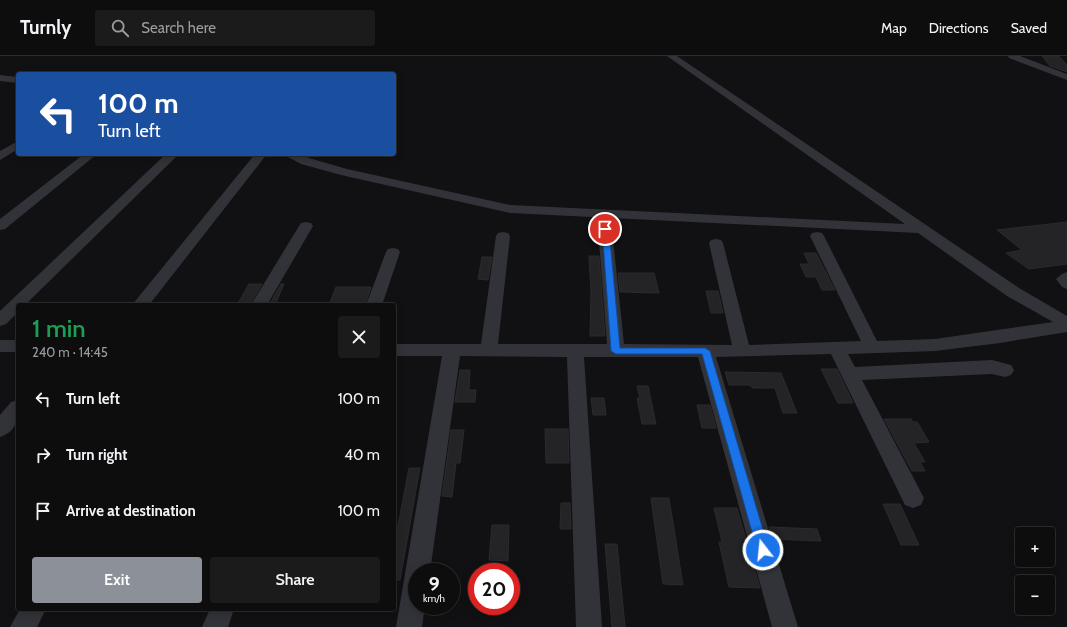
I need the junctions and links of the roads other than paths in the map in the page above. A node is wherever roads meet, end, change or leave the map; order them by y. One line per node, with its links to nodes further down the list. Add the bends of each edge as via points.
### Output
1 (670, 56): 15 (street)
2 (1012, 56): 3 (street)
3 (1067, 77)
4 (0, 78): 5 (street)
5 (16, 80)
6 (16, 145): 7 (street)
7 (0, 156)
8 (88, 156): 12 (street)
9 (171, 156): 22 (street)
10 (258, 156): 23 (street)
11 (294, 156): 15 (street, via 345,172 510,209)
12 (0, 226)
13 (306, 226): 24 (street)
14 (605, 229): 38 (street)
15 (922, 229): 28 (street, via 1013,292)
16 (503, 236): 36 (street)
17 (817, 236): 32 (street)
18 (716, 244): 40 (street)
19 (393, 252): 25 (street)
20 (1067, 277): 21 (street, via 1064,279)
21 (1067, 284)
22 (18, 303)
23 (142, 303)
24 (260, 303)
25 (375, 303)
26 (16, 305): 27 (street)
27 (0, 320)
28 (1067, 323)
29 (1067, 326): 32 (street, via 1000,337)
30 (0, 346): 31 (street)
31 (16, 346)
32 (872, 347): 33 (street)
33 (836, 348): 40 (street); 42 (street)
34 (396, 350): 35 (street)
35 (452, 350): 36 (street); 46 (street)
36 (489, 350): 37 (street)
37 (574, 351): 38 (street); 53 (street)
38 (616, 351): 39 (street)
39 (705, 351): 40 (street); 54 (street)
40 (742, 351)
41 (1005, 370): 42 (street, via 992,367)
42 (849, 374): 45 (street)
43 (16, 409): 44 (street)
44 (0, 429)
45 (913, 498)
46 (419, 563)
47 (33, 611): 50 (street)
48 (221, 611): 51 (street)
49 (411, 615): 52 (street)
50 (23, 627)
51 (215, 627)
52 (409, 627)
53 (589, 627)
54 (785, 627)

